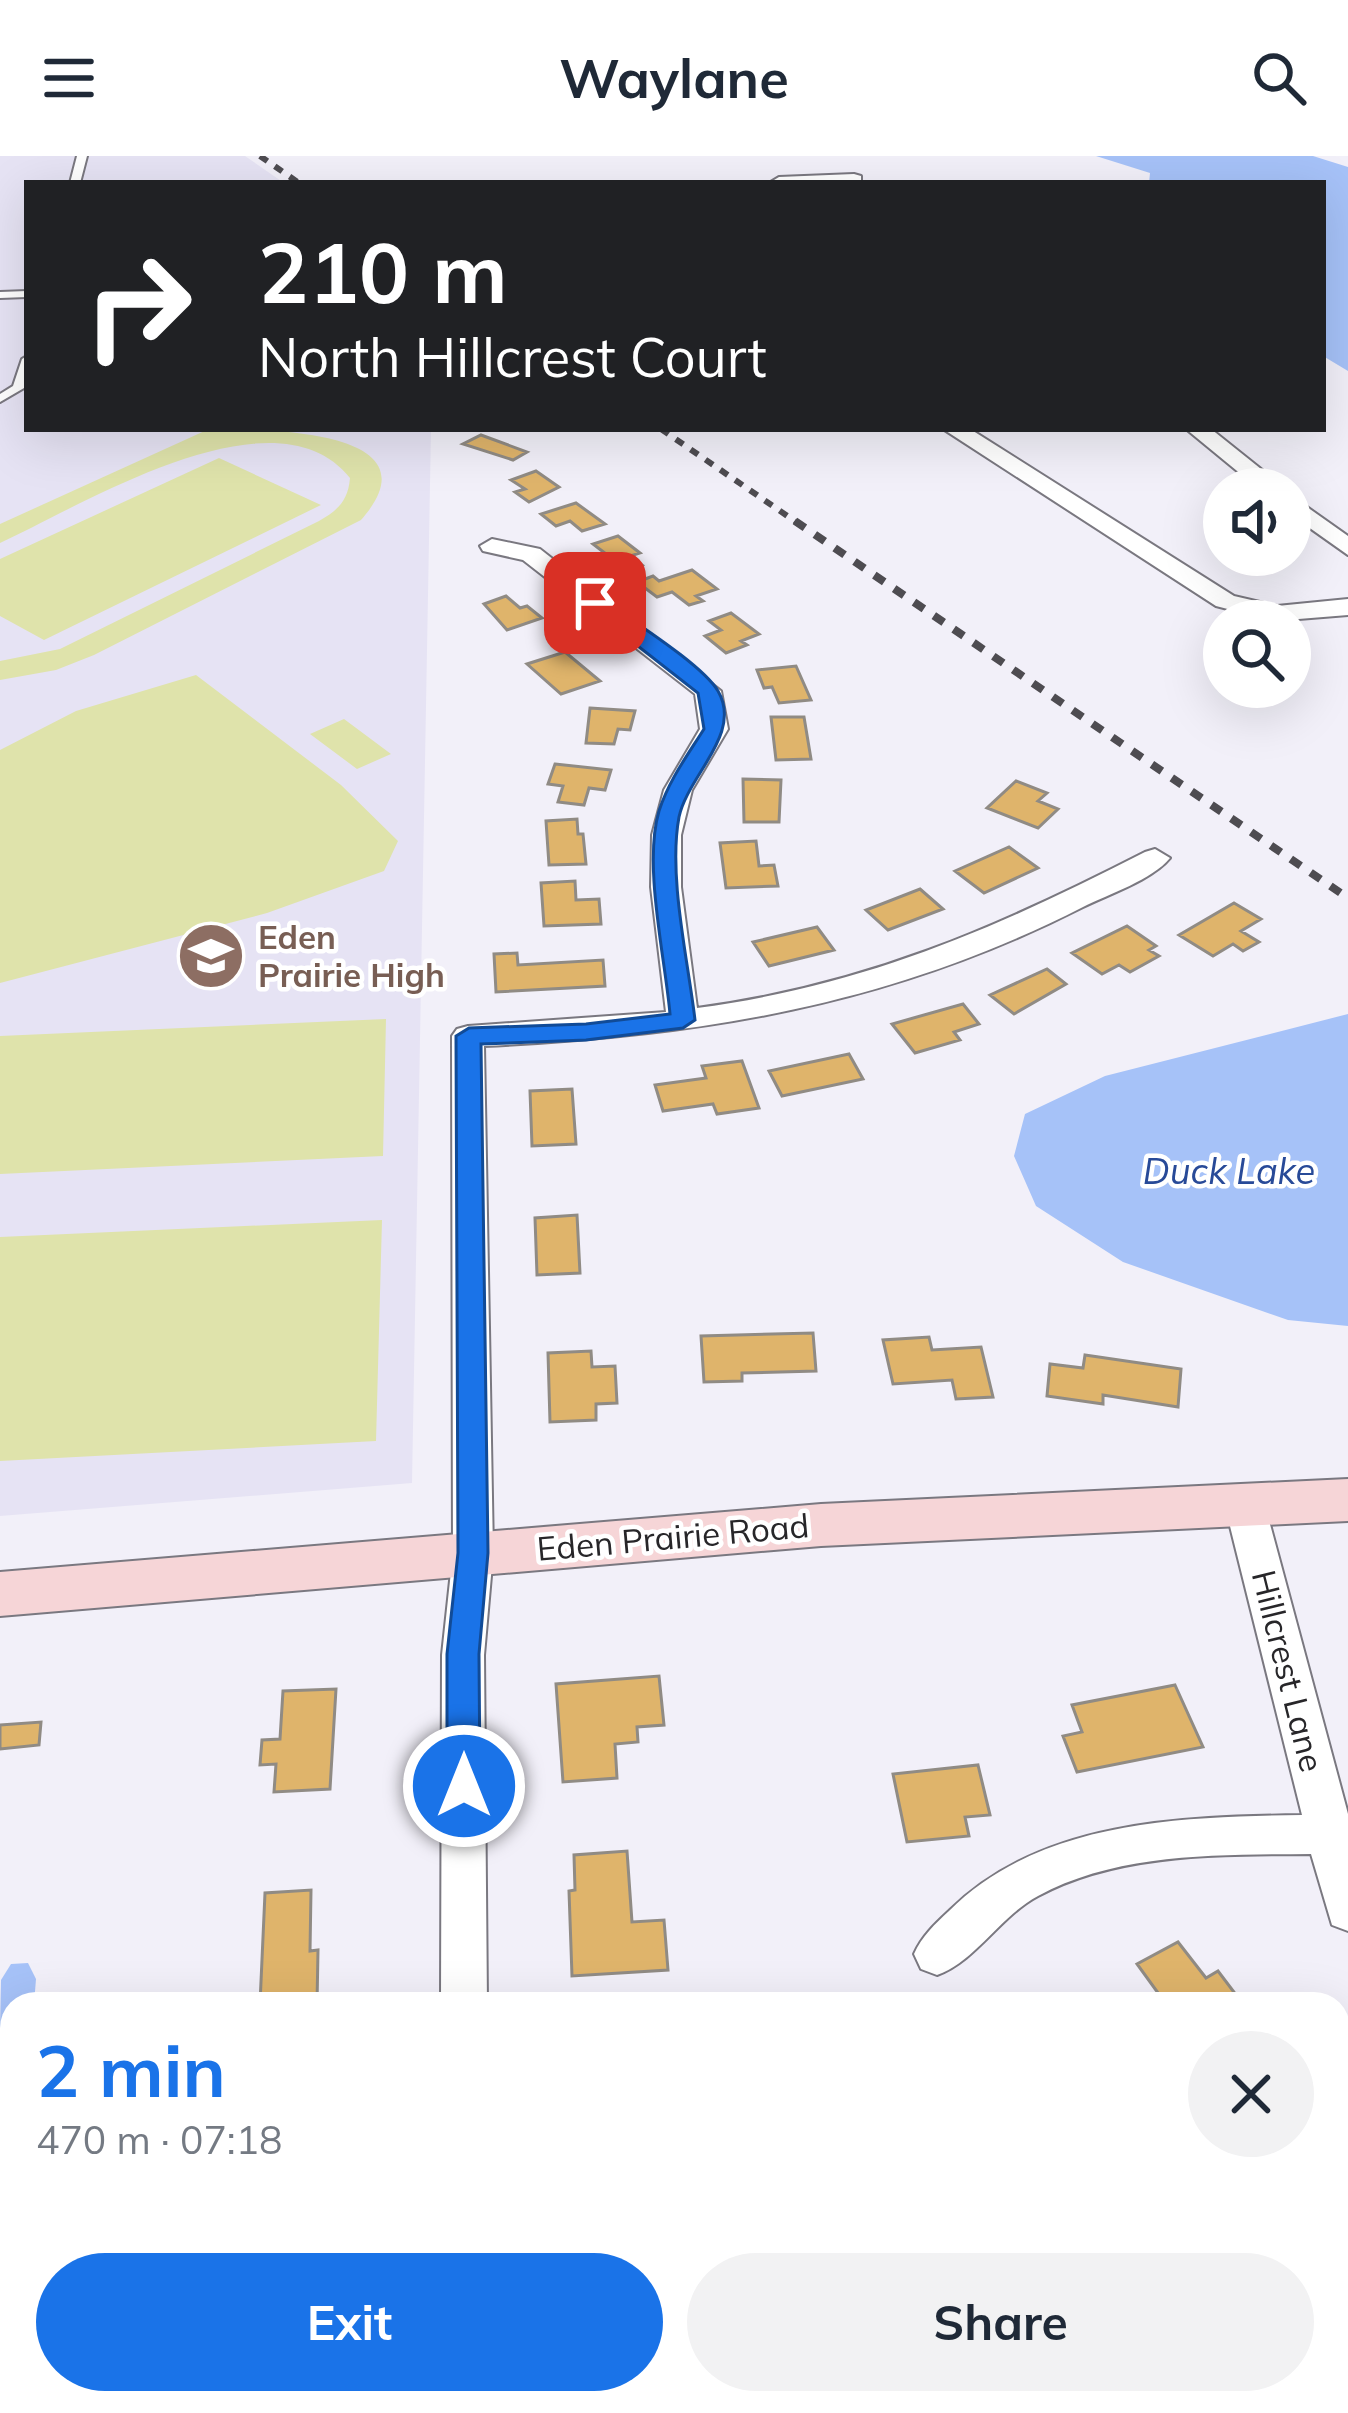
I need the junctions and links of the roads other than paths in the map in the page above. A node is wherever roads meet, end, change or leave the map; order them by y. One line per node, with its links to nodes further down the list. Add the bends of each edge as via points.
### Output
1 (825, 156): 2 (street)
2 (855, 180)
3 (24, 369): 4 (lane, via 18,388)
4 (0, 398)
5 (959, 432): 11 (street, via 1225,601 1276,614)
6 (1201, 432): 7 (street)
7 (1247, 468)
8 (1311, 519): 10 (street)
9 (492, 546): 13 (street, via 531,554 708,691 714,729 681,781 665,852)
10 (1348, 548)
11 (1342, 609)
12 (1154, 858): 13 (street, via 932,964 774,1008)
13 (683, 1020): 16 (street, via 469,1036)
14 (1348, 1500): 15 (main road, Eden Prairie Road)
15 (1244, 1502): 16 (main road, Eden Prairie Road); 18 (street, Hillcrest Lane)
16 (473, 1553): 17 (main road, Eden Prairie Road); 21 (street, via 463,1654)
17 (0, 1594)
18 (1338, 1834): 19 (street, Hillcrest Lane); 20 (street, via 1173,1840 1043,1871 985,1906)
19 (1348, 1910)
20 (937, 1954)
21 (464, 1992)

